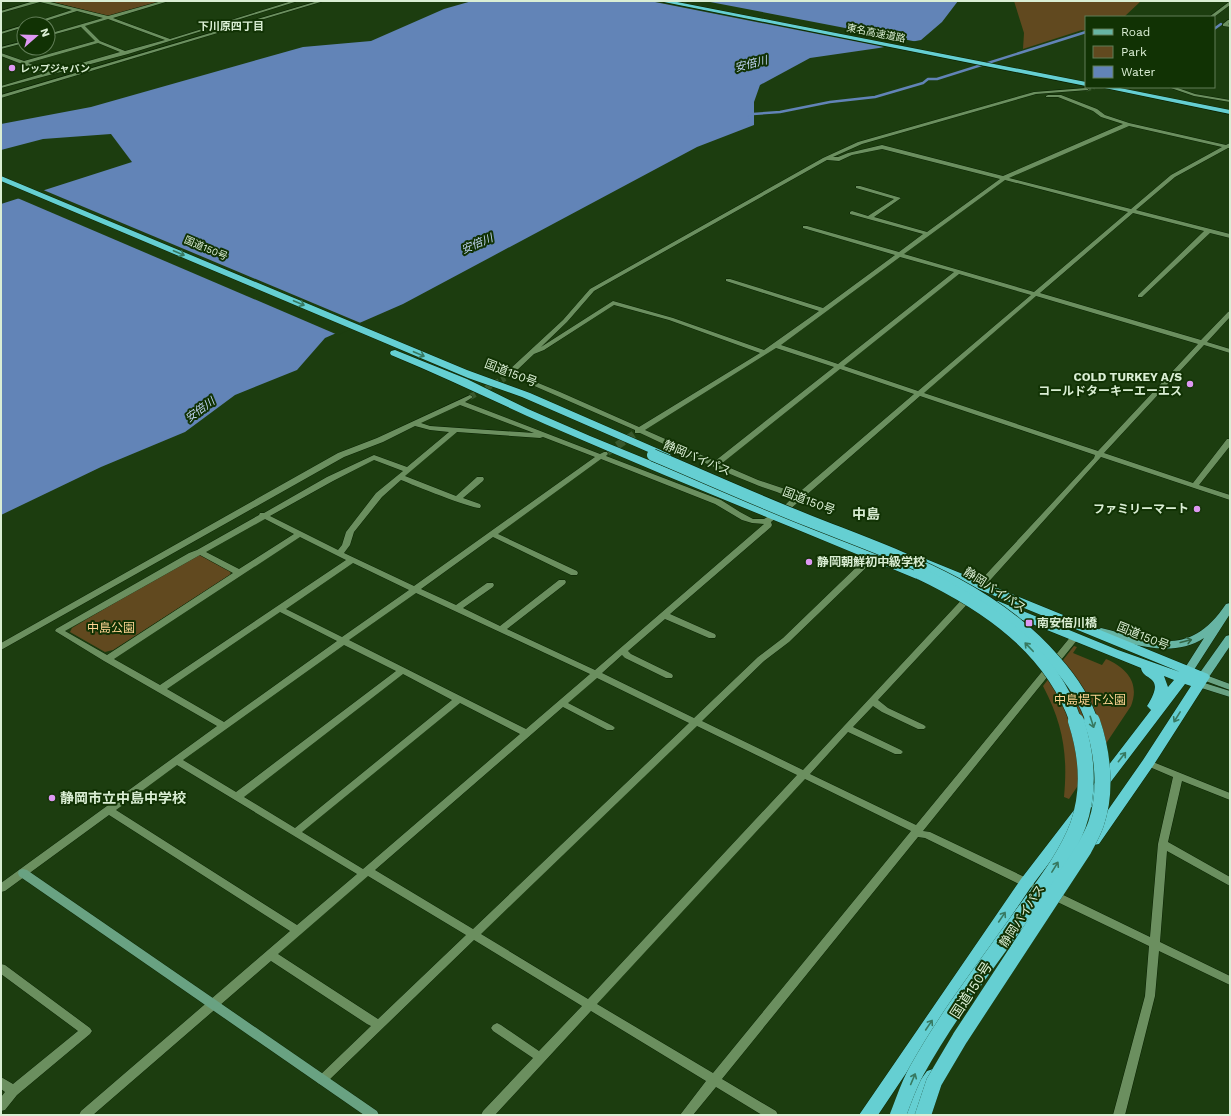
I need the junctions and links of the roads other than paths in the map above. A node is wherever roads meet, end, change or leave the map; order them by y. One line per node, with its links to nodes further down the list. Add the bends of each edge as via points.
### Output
1 (38, 1): 10 (street)
2 (41, 1): 9 (street)
3 (165, 1): 13 (street)
4 (296, 1): 20 (street)
5 (322, 1): 33 (street)
6 (662, 1): 28 (highway, 東名高速道路)
7 (689, 1): 28 (highway, 東名高速道路)
8 (1230, 3): 12 (street)
9 (77, 10): 11 (street); 13 (street)
10 (1, 12)
11 (56, 16)
12 (1212, 16)
13 (109, 18): 15 (street); 20 (street)
14 (1230, 21): 16 (street, via 1225,25)
15 (82, 25): 19 (street); 21 (street)
16 (1230, 26)
17 (16, 28): 18 (street)
18 (1, 33)
19 (56, 33)
20 (170, 40): 24 (street)
21 (98, 42): 24 (street); 26 (street)
22 (16, 44): 23 (street)
23 (1, 48)
24 (126, 53): 27 (street)
25 (1, 54): 26 (street)
26 (24, 63): 27 (street)
27 (51, 74): 29 (street)
28 (1085, 82): 35 (street)
29 (1, 87)
30 (1109, 88): 37 (highway)
31 (1135, 88): 36 (highway)
32 (1173, 88): 34 (street)
33 (3, 97)
34 (1230, 101)
35 (1002, 103): 38 (street, via 1056,95); 40 (street, via 877,138)
36 (1230, 106)
37 (1230, 112)
38 (1128, 124): 39 (street); 42 (street)
39 (1229, 146): 45 (street, via 1173,176)
40 (825, 159): 42 (street, via 839,159 882,147); 62 (street, via 592,290 565,321)
41 (1, 178): 65 (highway, 国道150号, one-way to 65)
42 (1004, 178): 45 (street); 50 (street)
43 (1, 186): 65 (highway, 国道150号)
44 (858, 187): 47 (street, via 898,198)
45 (1132, 210): 49 (street); 55 (street)
46 (852, 213): 47 (street)
47 (869, 218): 50 (street)
48 (805, 227): 52 (street)
49 (1209, 230): 51 (street); 56 (street)
50 (928, 234): 52 (street)
51 (1230, 236)
52 (899, 254): 53 (street); 57 (street)
53 (959, 271): 55 (street); 64 (street)
54 (728, 280): 57 (street)
55 (1036, 294): 59 (street); 66 (street)
56 (1140, 296)
57 (822, 310): 60 (street)
58 (1230, 313): 59 (street)
59 (1203, 343): 61 (street); 74 (street)
60 (775, 346): 63 (street); 64 (street)
61 (1230, 351)
62 (529, 353): 63 (street, via 542,349 612,303 671,319); 71 (street, via 508,376 534,382)
63 (765, 353): 71 (street)
64 (838, 366): 66 (street); 77 (street)
65 (461, 376): 76 (highway, 国道150号); 87 (highway, 国道150号, via 526,395 575,416)
66 (919, 394): 74 (street); 84 (street)
67 (470, 397): 68 (street)
68 (459, 402): 69 (street); 72 (street)
69 (415, 424): 70 (street, via 421,427); 112 (street, via 341,455 302,476)
70 (455, 430): 72 (street); 78 (street)
71 (637, 432): 77 (street)
72 (545, 435): 75 (street)
73 (1230, 441): 81 (street)
74 (1099, 454): 81 (street); 98 (street)
75 (601, 456): 87 (street, via 718,502 756,522); 89 (street)
76 (651, 457): 173 (highway, 静岡バイパス, one-way to 76, bridge, via 916,1072 942,1028 1054,869 1078,823 1086,786 1086,770 1083,741 1075,716 1058,683 1037,655 999,619 972,601 908,569); 175 (highway, 静岡バイパス, one-way to 175, bridge, via 927,568 982,596 1024,626 1049,652 1082,697 1090,714 1098,739 1102,768 1100,810 1096,826 1084,849 960,1038 934,1082)
77 (715, 465): 84 (street, via 785,492)
78 (408, 470): 79 (street); 86 (street, via 374,457)
79 (400, 477): 83 (street); 91 (street, via 379,495 350,532)
80 (480, 479): 83 (street)
81 (1194, 486): 82 (street)
82 (1230, 498)
83 (457, 499): 85 (street)
84 (796, 500): 87 (street)
85 (476, 506)
86 (264, 515): 88 (street); 90 (street)
87 (776, 515): 92 (highway, 国道150号); 98 (highway, 国道150号); 105 (street, via 768,525)
88 (300, 533): 91 (street); 94 (street)
89 (492, 533): 95 (street); 99 (street)
90 (200, 552): 94 (street); 115 (street, via 59,631)
91 (340, 553): 93 (street)
92 (872, 557): 100 (highway, 国道150号); 127 (street, via 786,640)
93 (352, 560): 99 (street); 104 (street)
94 (240, 573): 115 (street)
95 (574, 573)
96 (562, 582): 107 (street)
97 (490, 585): 103 (street)
98 (980, 585): 101 (highway, 国道150号)
99 (415, 589): 103 (street); 111 (street)
100 (971, 595): 109 (highway, 国道150号); 125 (street)
101 (1001, 595): 106 (main road, one-way to 106, via 1112,635 1147,644 1185,642 1203,634); 118 (highway, 国道150号)
102 (1230, 606): 106 (main road)
103 (458, 608): 107 (street)
104 (280, 609): 111 (street); 122 (street)
105 (664, 615): 108 (street); 113 (street)
106 (1219, 621): 118 (main road)
107 (501, 629): 117 (street)
108 (712, 636)
109 (1075, 637): 114 (highway, 国道150号); 142 (street)
110 (1230, 638): 120 (main road)
111 (344, 640): 116 (street); 128 (street)
112 (1, 647)
113 (622, 650): 117 (street); 119 (street, via 628,656)
114 (1114, 653): 118 (highway, 国道150号); 133 (highway, 国道150号, via 1152,672 1158,676 1162,684 1162,694 1138,728)
115 (107, 659): 122 (street)
116 (403, 670): 124 (street); 139 (street)
117 (595, 674): 126 (street); 127 (street)
118 (1186, 675): 120 (highway, 国道150号); 133 (highway, 国道150号)
119 (669, 676)
120 (1200, 681): 121 (street); 123 (street); 136 (highway, 国道150号, one-way to 136)
121 (1230, 687)
122 (160, 689): 128 (street)
123 (1230, 694)
124 (459, 699): 132 (street); 143 (street)
125 (873, 701): 129 (street, via 885,710); 131 (street)
126 (562, 703): 130 (street); 132 (street)
127 (695, 722): 137 (street); 152 (street)
128 (224, 726): 135 (street)
129 (921, 727)
130 (610, 728)
131 (847, 728): 134 (street); 137 (street)
132 (526, 733): 145 (street)
133 (1136, 742): 148 (highway, 国道150号, one-way to 133)
134 (898, 752)
135 (177, 761): 139 (street); 141 (street)
136 (1148, 763): 138 (street); 150 (highway, 国道150号)
137 (804, 775): 142 (street); 158 (street)
138 (1178, 776): 140 (street); 144 (street)
139 (237, 797): 143 (street)
140 (1230, 797)
141 (109, 810): 146 (street); 151 (street)
142 (917, 831): 148 (street); 163 (street)
143 (296, 832): 145 (street)
144 (1163, 844): 147 (street); 153 (street)
145 (366, 872): 151 (street); 152 (street)
146 (23, 873): 149 (street); 157 (street)
147 (1230, 882)
148 (1026, 883): 150 (street); 172 (highway, 国道150号, one-way to 148)
149 (1, 888)
150 (1054, 896): 153 (street); 174 (highway, 国道150号, via 958,1043)
151 (298, 931): 154 (street)
152 (473, 934): 158 (street); 159 (street)
153 (1156, 945): 156 (street); 176 (street, via 1150,996)
154 (271, 955): 157 (street); 159 (street, via 371,1021)
155 (1, 968): 165 (street, via 86,1031)
156 (1230, 981)
157 (213, 1004): 162 (street); 167 (street)
158 (591, 1005): 161 (street); 163 (street)
159 (380, 1024): 162 (street)
160 (497, 1028): 161 (street)
161 (541, 1058): 169 (street)
162 (322, 1080): 168 (street)
163 (715, 1080): 170 (street); 171 (street)
164 (1, 1082): 165 (street)
165 (13, 1091): 166 (street)
166 (1, 1106)
167 (85, 1115)
168 (373, 1115)
169 (487, 1115)
170 (686, 1115)
171 (772, 1115)
172 (868, 1115)
173 (898, 1115)
174 (904, 1115)
175 (924, 1115)
176 (1119, 1115)

